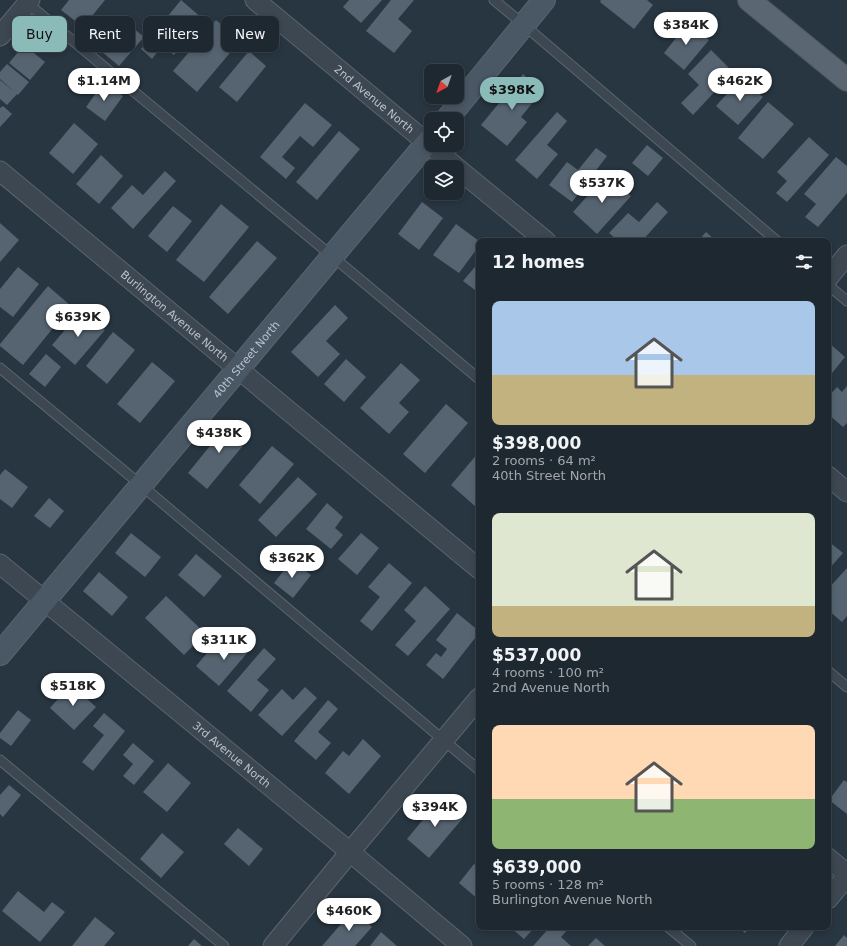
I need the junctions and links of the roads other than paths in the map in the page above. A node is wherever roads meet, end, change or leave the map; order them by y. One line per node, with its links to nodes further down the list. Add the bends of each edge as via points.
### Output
1 (255, 0): 10 (street, 2nd Avenue North)
2 (494, 0): 6 (lane)
3 (544, 0): 6 (street)
4 (749, 0): 8 (main road)
5 (27, 1): 7 (street); 19 (lane)
6 (524, 25): 9 (street); 17 (lane)
7 (0, 36)
8 (847, 80)
9 (453, 112)
10 (424, 137)
11 (424, 147): 19 (street, 40th Street North)
12 (441, 152): 13 (street, 2nd Avenue North)
13 (449, 160)
14 (0, 171): 24 (street, Burlington Avenue North)
15 (464, 173): 16 (street, 2nd Avenue North)
16 (542, 238)
17 (773, 238)
18 (847, 255): 20 (street)
19 (332, 256): 24 (street, 40th Street North); 25 (lane)
20 (831, 274)
21 (831, 288): 22 (lane)
22 (847, 301)
23 (0, 368): 27 (lane)
24 (238, 369): 27 (street, 40th Street North); 30 (street, Burlington Avenue North)
25 (476, 376)
26 (831, 479): 28 (street)
27 (141, 485): 31 (street, 40th Street North); 36 (lane)
28 (847, 492)
29 (0, 564): 31 (street, 3rd Avenue North)
30 (476, 566)
31 (44, 601): 32 (street, 40th Street North); 39 (street, 3rd Avenue North)
32 (0, 654)
33 (831, 674): 34 (lane)
34 (847, 687)
35 (476, 702): 36 (street)
36 (443, 740): 38 (lane); 39 (street)
37 (0, 760): 45 (lane)
38 (476, 768)
39 (350, 852): 46 (street); 47 (street, 3rd Avenue North)
40 (831, 861): 41 (street)
41 (847, 875): 42 (street)
42 (831, 895)
43 (672, 930): 48 (lane)
44 (801, 930): 49 (street)
45 (224, 946)
46 (273, 946)
47 (462, 946)
48 (691, 946)
49 (788, 946)

